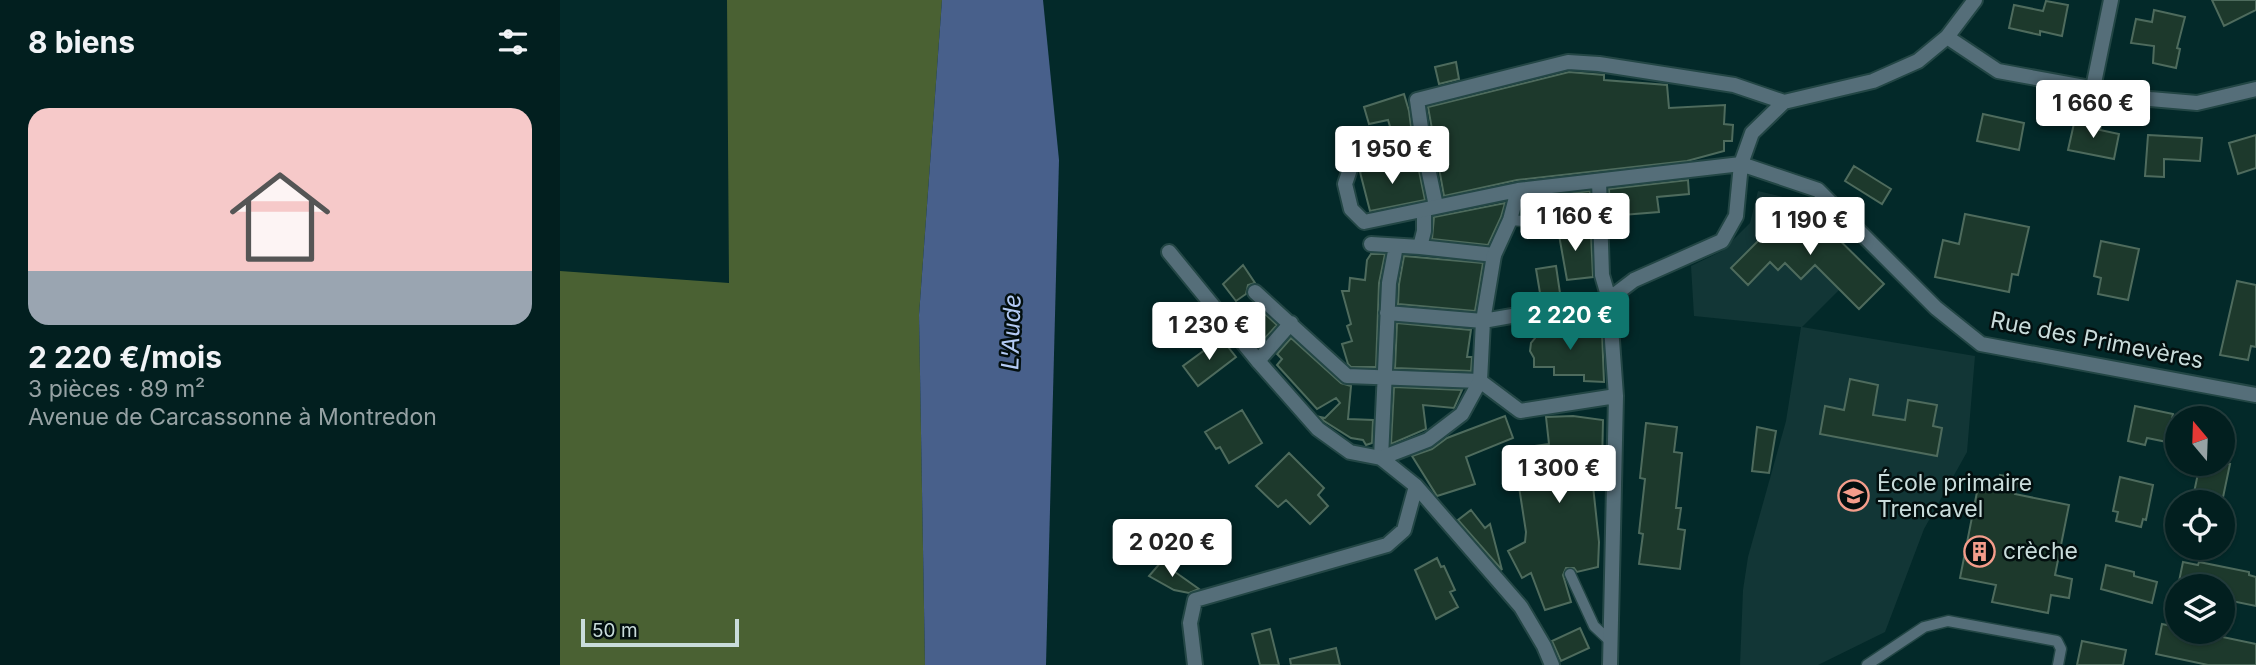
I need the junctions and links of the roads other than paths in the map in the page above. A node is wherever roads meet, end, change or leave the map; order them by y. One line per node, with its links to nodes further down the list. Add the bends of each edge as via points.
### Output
1 (1975, 0): 3 (street)
2 (2111, 0): 4 (street)
3 (1947, 37): 4 (street, via 1998,71); 6 (street, via 1918,61 1873,81)
4 (2093, 88): 5 (street, via 2197,103)
5 (2256, 89)
6 (1784, 102): 7 (street, via 1734,85 1568,62 1417,100); 8 (street, via 1752,133)
7 (1424, 149): 11 (street); 11 (street, via 1368,156 1351,166 1345,184 1351,209 1364,222)
8 (1741, 164): 9 (street); 20 (street, via 1736,216 1722,241 1634,280); 27 (street, Rue des Primevères, via 1818,190 1936,308 1981,344)
9 (1600, 181): 10 (street); 13 (street)
10 (1518, 190): 11 (street); 12 (street)
11 (1430, 209): 16 (street)
12 (1510, 220): 13 (lane); 18 (street)
13 (1601, 227): 20 (street, via 1602,275)
14 (1371, 244): 15 (street)
15 (1396, 246): 16 (street); 21 (street)
16 (1420, 247): 18 (street)
17 (1169, 252): 24 (street)
18 (1494, 255): 22 (street)
19 (1255, 292): 23 (street)
20 (1609, 299): 22 (street); 28 (street)
21 (1387, 313): 22 (street); 25 (street)
22 (1483, 321): 26 (street)
23 (1291, 323): 24 (street); 25 (street, via 1347,376)
24 (1258, 361): 29 (street, via 1318,429 1350,452)
25 (1385, 379): 26 (street); 29 (street)
26 (1480, 381): 28 (street, via 1520,411); 29 (street, via 1462,414 1437,434)
27 (2256, 395)
28 (1616, 396): 32 (street)
29 (1381, 458): 30 (street)
30 (1416, 486): 33 (street, via 1404,530 1387,545 1195,600 1190,623); 34 (street, via 1521,607)
31 (1570, 573): 32 (lane, via 1594,626)
32 (1610, 641): 35 (street)
33 (1195, 665)
34 (1552, 665)
35 (1610, 665)
36 (1867, 665): 37 (lane, via 1924,627 1948,621 2057,641 2061,649)
37 (2058, 665)

